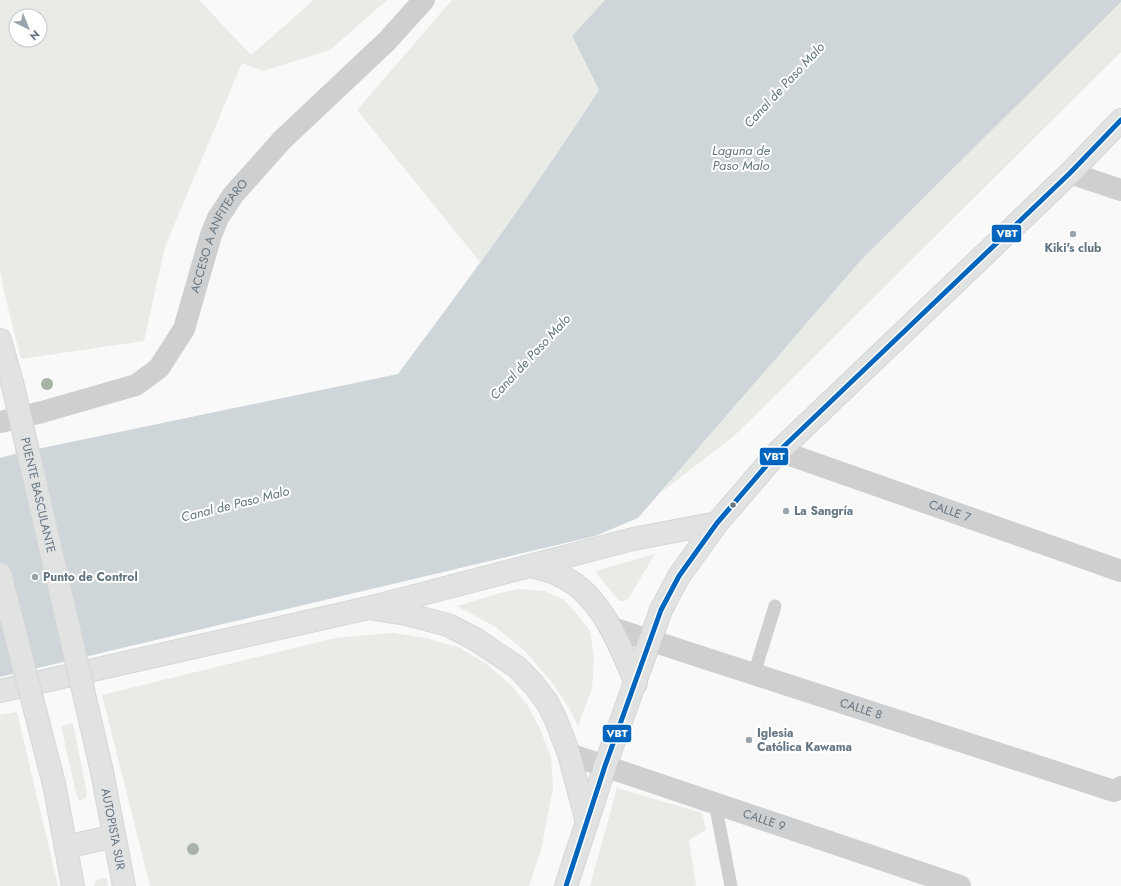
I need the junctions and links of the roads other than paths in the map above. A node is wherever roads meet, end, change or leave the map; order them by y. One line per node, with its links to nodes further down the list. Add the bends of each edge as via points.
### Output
1 (424, 0): 6 (street, ACCESO A ANFITEARO, via 387,41 282,140 233,195 218,218 211,235 184,329 159,368 136,384)
2 (1121, 120): 3 (main road)
3 (1070, 172): 4 (street); 7 (main road)
4 (1121, 190)
5 (0, 340): 21 (main road, PUENTE BASCULANTE, bridge, via 12,382)
6 (0, 422)
7 (779, 451): 8 (main road); 10 (street, CALLE 7)
8 (717, 523): 9 (main road, via 633,538); 15 (main road, via 679,576 661,610)
9 (531, 566): 13 (main road); 14 (main road, via 556,573 573,583 601,612)
10 (1121, 572)
11 (0, 574): 26 (main road, bridge, via 54,784)
12 (775, 606): 16 (lane)
13 (368, 608): 18 (main road); 19 (main road, via 406,614 448,625 475,639 518,668 547,702)
14 (609, 627): 15 (street, CALLE 8); 17 (main road)
15 (651, 640): 16 (street, CALLE 8); 17 (main road)
16 (754, 674): 22 (street, CALLE 8)
17 (636, 683): 20 (main road)
18 (0, 692)
19 (569, 754): 20 (street, CALLE 9); 24 (main road)
20 (605, 766): 23 (street, CALLE 9); 24 (main road)
21 (102, 772): 25 (main road, AUTOPISTA SUR)
22 (1117, 789)
23 (715, 803): 30 (lane); 31 (street, CALLE 9)
24 (587, 822): 29 (main road)
25 (114, 836): 26 (main road); 28 (main road, AUTOPISTA SUR)
26 (66, 847): 27 (main road)
27 (73, 886)
28 (124, 886)
29 (566, 886)
30 (731, 886)
31 (960, 886)

